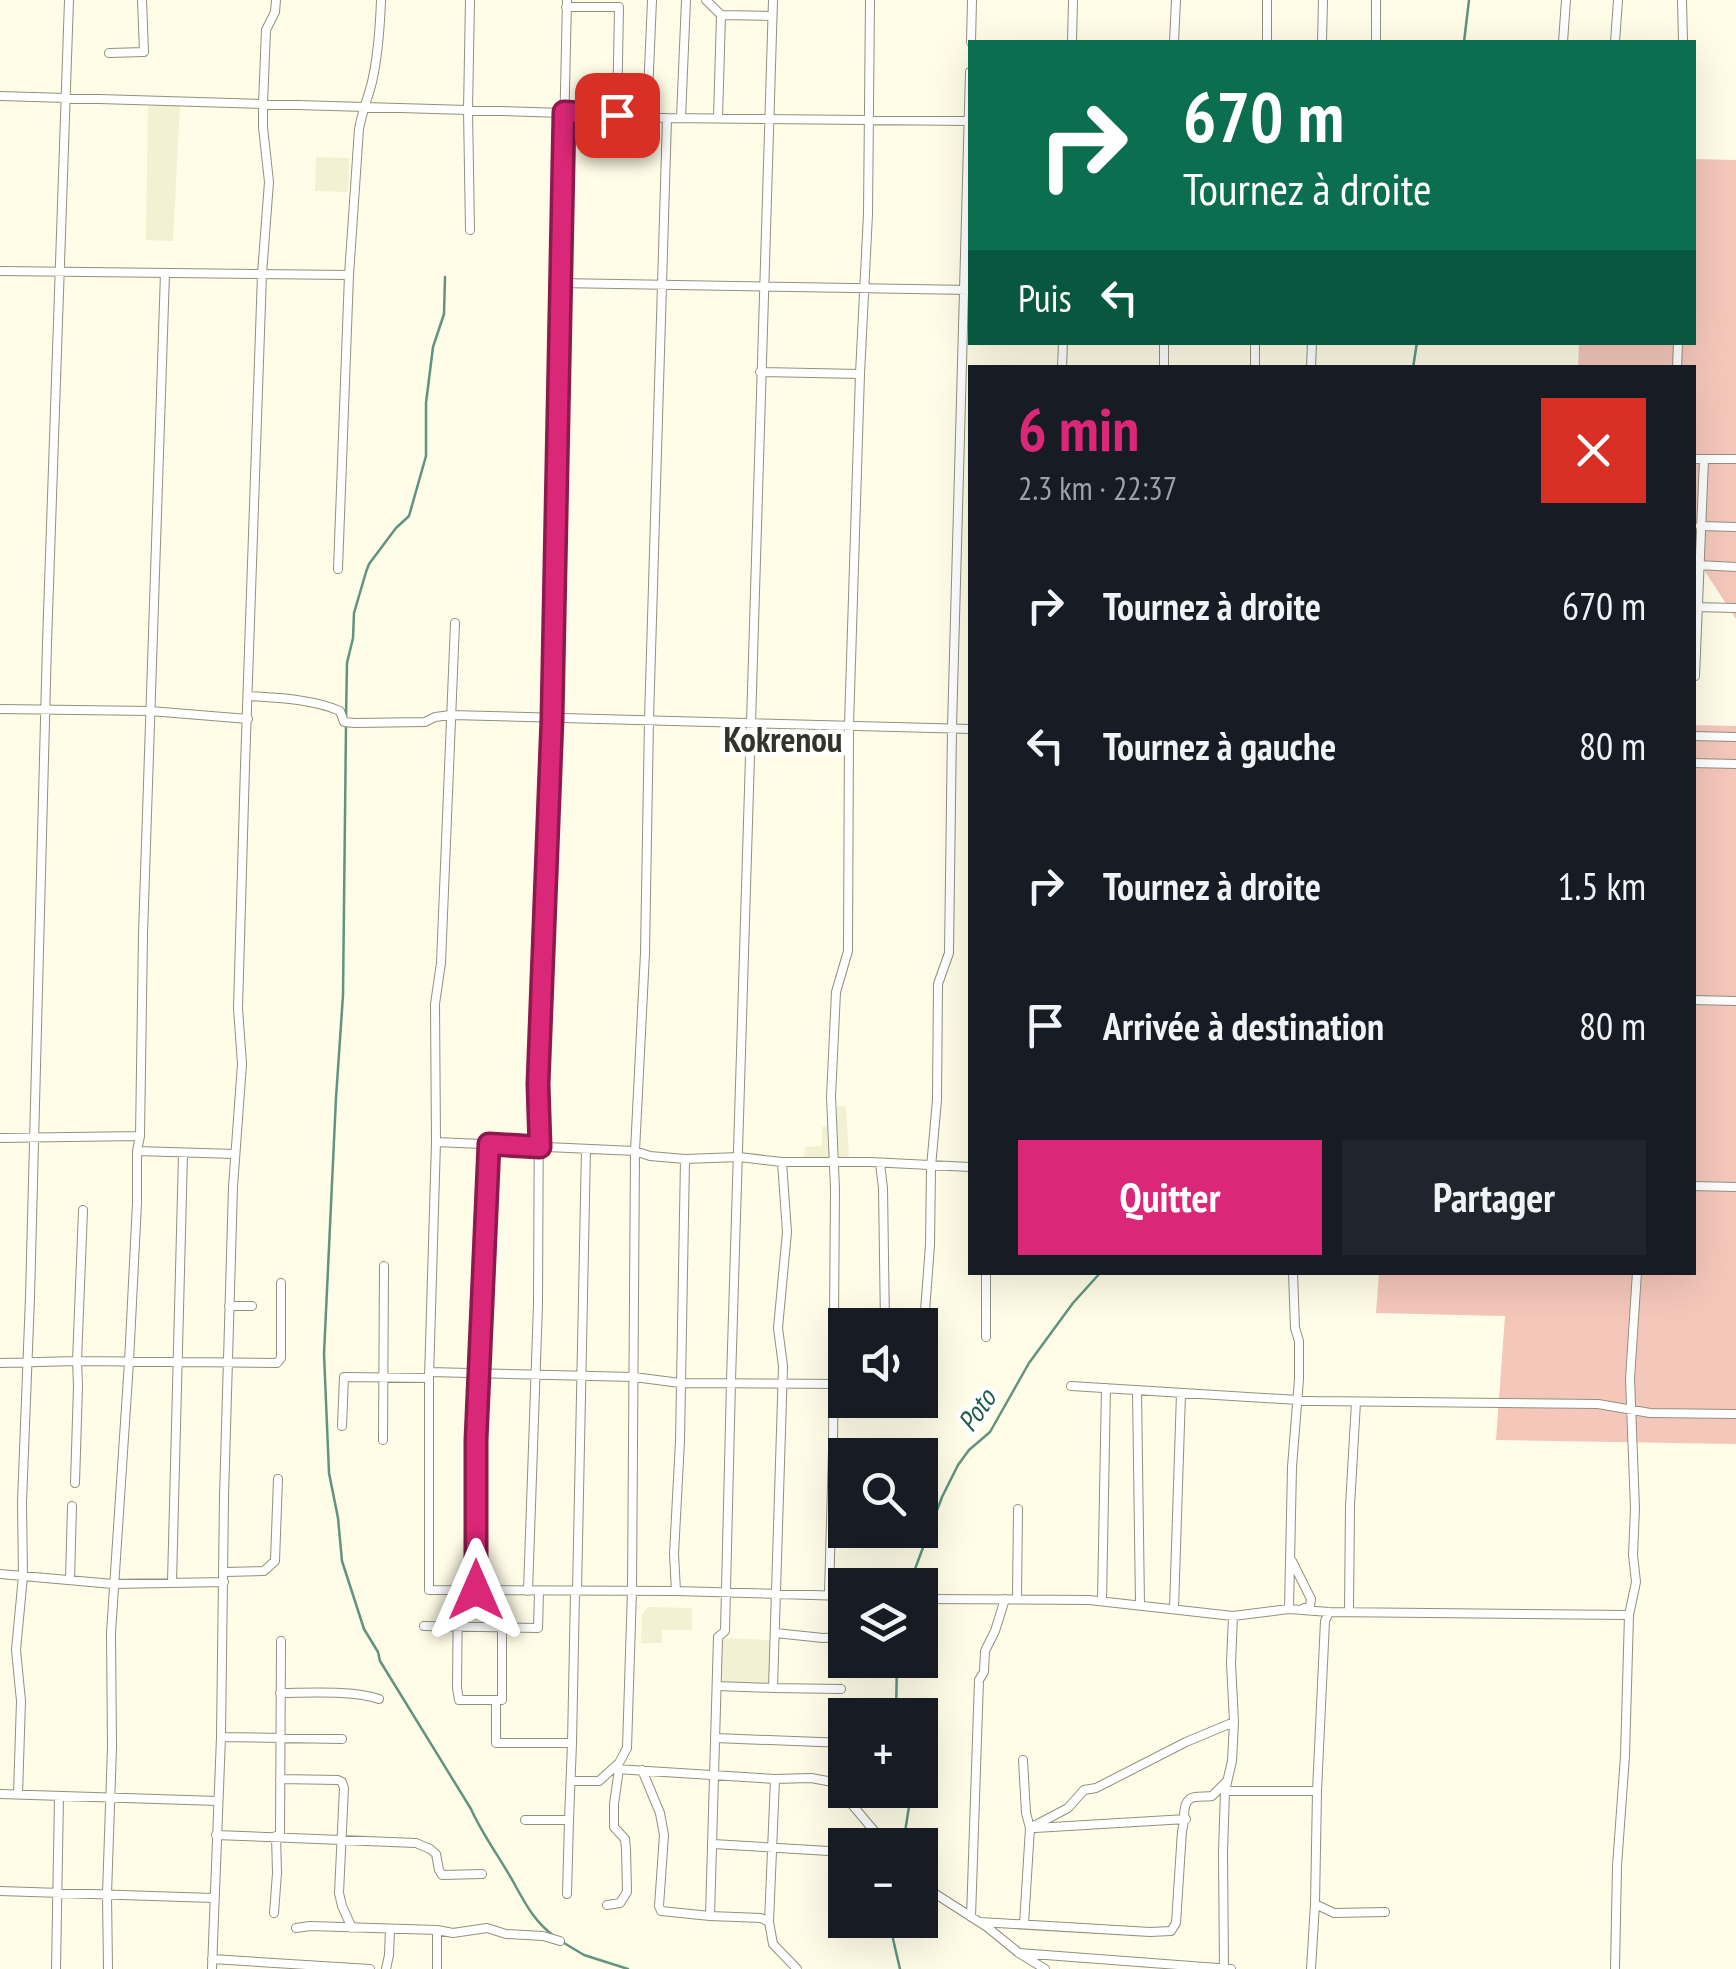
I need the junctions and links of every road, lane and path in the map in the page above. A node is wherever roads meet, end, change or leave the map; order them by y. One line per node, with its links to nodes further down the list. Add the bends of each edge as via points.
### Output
1 (70, 0): 34 (street)
2 (142, 0): 32 (street, via 144,52)
3 (276, 0): 35 (street, via 266,30)
4 (380, 0): 36 (street, via 374,76)
5 (470, 0): 37 (street)
6 (652, 0): 40 (street)
7 (686, 0): 42 (street)
8 (706, 0): 21 (street)
9 (773, 0): 22 (street)
10 (870, 0): 45 (street)
11 (972, 0): 23 (street)
12 (1073, 0): 24 (street)
13 (1176, 0): 25 (street)
14 (1267, 0): 26 (street)
15 (1323, 0): 27 (street)
16 (1376, 0): 28 (street)
17 (1566, 0): 29 (street)
18 (1618, 0): 30 (street)
19 (1682, 0): 31 (street)
20 (567, 3): 38 (street); 39 (street, via 618,7)
21 (720, 15): 22 (street); 43 (street)
22 (772, 16): 44 (street)
23 (971, 40)
24 (1072, 40)
25 (1174, 40)
26 (1267, 40)
27 (1322, 40)
28 (1376, 40)
29 (1562, 40)
30 (1616, 40)
31 (1683, 40)
32 (109, 53)
33 (0, 96): 34 (street)
34 (67, 98): 35 (street); 50 (street)
35 (263, 104): 36 (street); 52 (street, via 269,182)
36 (362, 108): 37 (street); 53 (street)
37 (468, 110): 38 (street); 48 (street)
38 (564, 112): 39 (street); 54 (street)
39 (617, 115): 40 (street)
40 (648, 117): 41 (street)
41 (667, 118): 42 (street); 55 (street)
42 (682, 118): 43 (street)
43 (718, 118): 44 (street)
44 (768, 119): 45 (street); 56 (street)
45 (868, 120): 46 (street); 57 (street)
46 (968, 121)
47 (968, 206): 58 (street)
48 (470, 230)
49 (0, 271): 50 (street)
50 (60, 272): 51 (street); 75 (street)
51 (165, 273): 52 (street); 76 (street)
52 (262, 274): 53 (street); 73 (street)
53 (349, 276): 68 (street)
54 (559, 282): 55 (street); 78 (street)
55 (662, 284): 56 (street); 80 (street)
56 (763, 286): 57 (street); 59 (street)
57 (864, 287): 58 (street); 60 (street)
58 (967, 290): 83 (street)
59 (760, 372): 60 (street); 81 (street)
60 (860, 374): 82 (street)
61 (1696, 459): 62 (street)
62 (1704, 459): 63 (street); 64 (street)
63 (1736, 459)
64 (1700, 526): 65 (street); 66 (street)
65 (1736, 527)
66 (1698, 565): 67 (street); 69 (street)
67 (1736, 567)
68 (338, 568)
69 (1696, 586)
70 (1696, 607): 71 (street)
71 (1736, 608)
72 (455, 623): 77 (street)
73 (248, 696): 77 (street, via 325,706 354,723); 79 (street)
74 (0, 709): 75 (street)
75 (45, 711): 76 (street); 93 (street)
76 (150, 712): 79 (street); 91 (street)
77 (451, 715): 78 (street); 94 (street, via 434,1004)
78 (552, 718): 80 (street); 96 (street)
79 (248, 719): 101 (street)
80 (648, 719): 81 (street); 99 (street)
81 (750, 723): 82 (street); 102 (street)
82 (849, 724): 83 (street); 105 (street, via 848,951 836,992)
83 (952, 728): 84 (street); 107 (street, via 948,954 938,984)
84 (968, 729)
85 (1696, 736): 86 (street)
86 (1736, 737)
87 (1696, 763): 88 (street)
88 (1736, 764)
89 (1696, 1000): 90 (street)
90 (1736, 1001)
91 (140, 1136): 93 (street); 98 (street)
92 (0, 1138): 93 (street)
93 (34, 1138): 128 (street)
94 (436, 1142): 95 (street); 129 (street)
95 (489, 1144): 96 (street); 130 (street)
96 (540, 1147): 97 (street); 132 (street)
97 (586, 1149): 99 (street); 131 (street)
98 (137, 1151): 100 (street); 124 (street)
99 (635, 1151): 103 (street); 134 (street)
100 (183, 1154): 101 (street); 125 (street)
101 (235, 1154): 117 (street)
102 (739, 1157): 103 (street); 104 (street); 135 (street)
103 (685, 1159): 136 (street)
104 (782, 1162): 105 (street); 137 (street)
105 (832, 1162): 106 (street); 119 (street)
106 (880, 1162): 107 (street); 120 (street)
107 (932, 1166): 108 (street); 121 (street)
108 (968, 1167)
109 (1696, 1186): 110 (street)
110 (1736, 1187)
111 (83, 1210): 123 (street)
112 (384, 1266): 133 (street)
113 (986, 1275): 122 (street)
114 (1293, 1275): 143 (street)
115 (1637, 1275): 145 (street)
116 (282, 1283): 126 (street, via 281,1358)
117 (229, 1306): 118 (street); 126 (street)
118 (252, 1306)
119 (834, 1308)
120 (885, 1308)
121 (925, 1308)
122 (986, 1338)
123 (77, 1361): 124 (street); 128 (street); 151 (street)
124 (129, 1362): 125 (street); 161 (street)
125 (178, 1362): 126 (street); 160 (street)
126 (228, 1362): 158 (street)
127 (0, 1363): 128 (street)
128 (26, 1363): 157 (street)
129 (429, 1375): 130 (street); 133 (street); 162 (street, via 429,1590)
130 (479, 1375): 132 (street); 163 (street)
131 (580, 1375): 132 (street); 134 (street); 168 (street)
132 (536, 1376): 166 (street)
133 (384, 1377): 148 (street, via 344,1377); 149 (street)
134 (634, 1377): 136 (street); 164 (street)
135 (731, 1381): 136 (street); 137 (street); 169 (street)
136 (680, 1382): 165 (street)
137 (782, 1382): 138 (street); 170 (street)
138 (828, 1384)
139 (1070, 1386): 140 (street)
140 (1106, 1388): 141 (street); 175 (street)
141 (1136, 1390): 142 (street); 176 (street)
142 (1180, 1393): 143 (street); 177 (street)
143 (1298, 1400): 144 (street); 154 (street)
144 (1356, 1402): 145 (street); 180 (street)
145 (1632, 1409): 146 (street); 183 (street, via 1636,1582)
146 (1736, 1414)
147 (833, 1418): 155 (street)
148 (342, 1426)
149 (384, 1440)
150 (278, 1479): 158 (street, via 275,1561 264,1571)
151 (75, 1483)
152 (72, 1506): 159 (street)
153 (1018, 1508): 173 (street)
154 (1291, 1560): 178 (street); 179 (street, via 1311,1599)
155 (829, 1568)
156 (0, 1574): 157 (street)
157 (24, 1576): 159 (street); 213 (street, via 16,1650)
158 (224, 1577): 160 (street); 197 (street)
159 (70, 1580): 161 (street)
160 (172, 1582): 161 (street)
161 (113, 1584): 215 (street)
162 (458, 1590): 163 (street); 185 (street)
163 (476, 1590): 166 (street)
164 (632, 1590): 165 (street); 168 (street); 204 (street, via 626,1748)
165 (676, 1590): 169 (street)
166 (528, 1591): 167 (street)
167 (539, 1592): 168 (street); 186 (street, via 538,1628)
168 (576, 1592): 201 (street)
169 (726, 1592): 170 (street); 190 (street)
170 (776, 1594): 171 (street); 187 (street)
171 (828, 1594)
172 (1005, 1598): 173 (street); 174 (street); 240 (street, via 979,1680)
173 (1017, 1598): 175 (street)
174 (938, 1599)
175 (1102, 1601): 176 (street)
176 (1140, 1605): 177 (street)
177 (1174, 1609): 182 (street)
178 (1289, 1609): 179 (street); 182 (street)
179 (1300, 1610): 181 (street)
180 (1348, 1611): 181 (street); 183 (street)
181 (1329, 1612): 211 (street)
182 (1234, 1616): 196 (street)
183 (1629, 1616): 260 (street)
184 (424, 1626): 185 (street)
185 (458, 1626): 186 (street); 195 (street, via 459,1700)
186 (502, 1627): 195 (street, via 502,1700)
187 (775, 1633): 188 (street); 191 (street)
188 (828, 1638)
189 (280, 1640): 193 (street)
190 (717, 1686): 191 (street); 199 (street)
191 (773, 1688): 192 (street)
192 (841, 1689)
193 (280, 1693): 194 (street); 198 (street)
194 (380, 1700)
195 (496, 1700): 201 (street, via 496,1742)
196 (1234, 1722): 210 (street); 221 (street, via 1084,1790 1068,1808)
197 (221, 1737): 198 (street); 216 (street)
198 (280, 1738): 200 (street); 207 (street)
199 (716, 1738): 202 (street); 206 (street)
200 (342, 1739)
201 (572, 1742): 209 (street)
202 (828, 1742)
203 (1023, 1760): 221 (street)
204 (617, 1769): 205 (street); 209 (street, via 598,1780); 236 (street, via 614,1827 625,1839 627,1892 620,1903)
205 (642, 1770): 206 (street); 239 (street, via 664,1835 661,1911)
206 (714, 1774): 208 (street); 225 (street)
207 (280, 1778): 223 (street); 224 (street, via 342,1782)
208 (774, 1779): 220 (street, via 833,1782); 226 (street)
209 (572, 1781): 219 (street)
210 (1226, 1786): 211 (street); 217 (street, via 1186,1800); 258 (street)
211 (1316, 1792): 235 (street)
212 (0, 1794): 213 (street)
213 (18, 1794): 214 (street)
214 (59, 1796): 215 (street); 230 (street)
215 (109, 1797): 216 (street); 231 (street)
216 (218, 1801): 222 (street)
217 (1186, 1819): 221 (street); 242 (street, via 1171,1930)
218 (525, 1820): 219 (street)
219 (569, 1820): 232 (street)
220 (872, 1828)
221 (1030, 1828): 242 (street)
222 (216, 1835): 223 (street); 234 (street)
223 (278, 1836): 224 (street); 238 (street)
224 (341, 1841): 228 (street, via 416,1843 436,1854 442,1875); 244 (street, via 339,1893)
225 (713, 1844): 226 (street); 239 (street)
226 (773, 1848): 227 (street); 241 (street)
227 (828, 1851)
228 (482, 1874)
229 (0, 1891): 230 (street)
230 (58, 1893): 231 (street); 251 (street)
231 (107, 1894): 234 (street); 252 (street)
232 (568, 1894)
233 (938, 1896): 240 (street)
234 (213, 1898): 249 (street)
235 (1316, 1904): 237 (street, via 1334,1913); 259 (street)
236 (607, 1905)
237 (1385, 1912)
238 (274, 1913)
239 (710, 1916): 241 (street)
240 (976, 1920): 242 (street); 248 (street)
241 (769, 1922): 256 (street, via 773,1944)
242 (1024, 1924)
243 (296, 1928): 244 (street)
244 (352, 1928): 245 (street)
245 (390, 1929): 246 (street); 254 (street)
246 (437, 1930): 247 (street, via 487,1928); 255 (street)
247 (560, 1942)
248 (1019, 1953): 257 (street); 258 (street)
249 (212, 1964): 250 (street)
250 (274, 1966): 253 (street)
251 (56, 1969)
252 (108, 1969)
253 (370, 1969)
254 (386, 1969)
255 (437, 1969)
256 (796, 1969)
257 (1045, 1969)
258 (1227, 1969)
259 (1310, 1969)
260 (1615, 1969)

